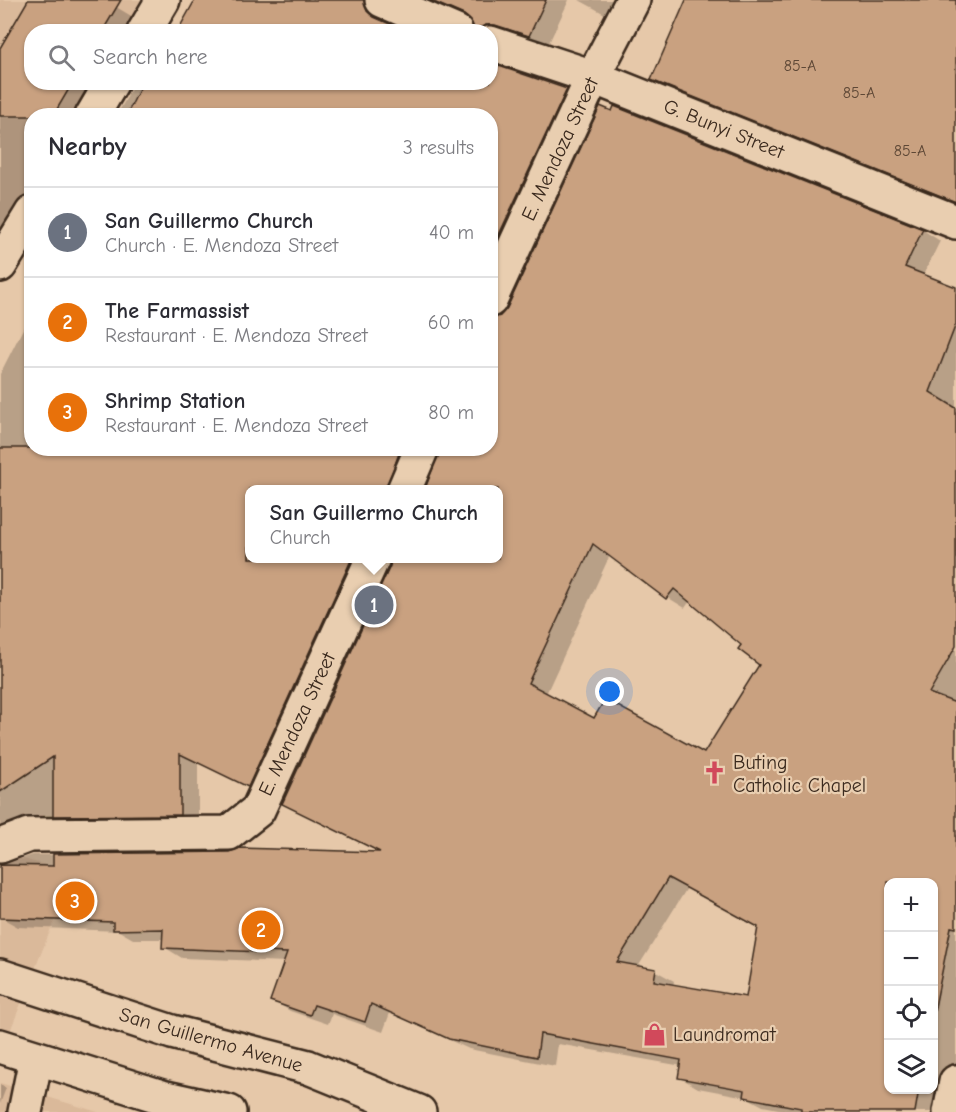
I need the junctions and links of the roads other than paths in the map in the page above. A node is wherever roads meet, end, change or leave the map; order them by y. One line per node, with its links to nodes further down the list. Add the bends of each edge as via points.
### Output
1 (163, 0): 4 (street)
2 (382, 0): 5 (street)
3 (633, 0): 7 (street, E. Mendoza Street)
4 (149, 24)
5 (438, 24)
6 (498, 46): 7 (street, G. Bunyi Street)
7 (593, 77): 10 (street, G. Bunyi Street); 13 (street, E. Mendoza Street)
8 (107, 90): 9 (street)
9 (97, 108)
10 (956, 222)
11 (24, 226): 12 (street)
12 (0, 265)
13 (498, 283)
14 (419, 456): 15 (street)
15 (406, 485)
16 (371, 563): 17 (street, E. Mendoza Street, via 258,810 229,833 29,835)
17 (0, 846)
18 (0, 976): 25 (street, San Guillermo Avenue, via 172,1032 308,1067)
19 (0, 1046): 20 (street)
20 (36, 1058): 22 (street); 23 (street)
21 (956, 1082): 26 (street)
22 (160, 1104): 24 (street)
23 (25, 1112)
24 (228, 1112)
25 (419, 1112)
26 (950, 1112)

